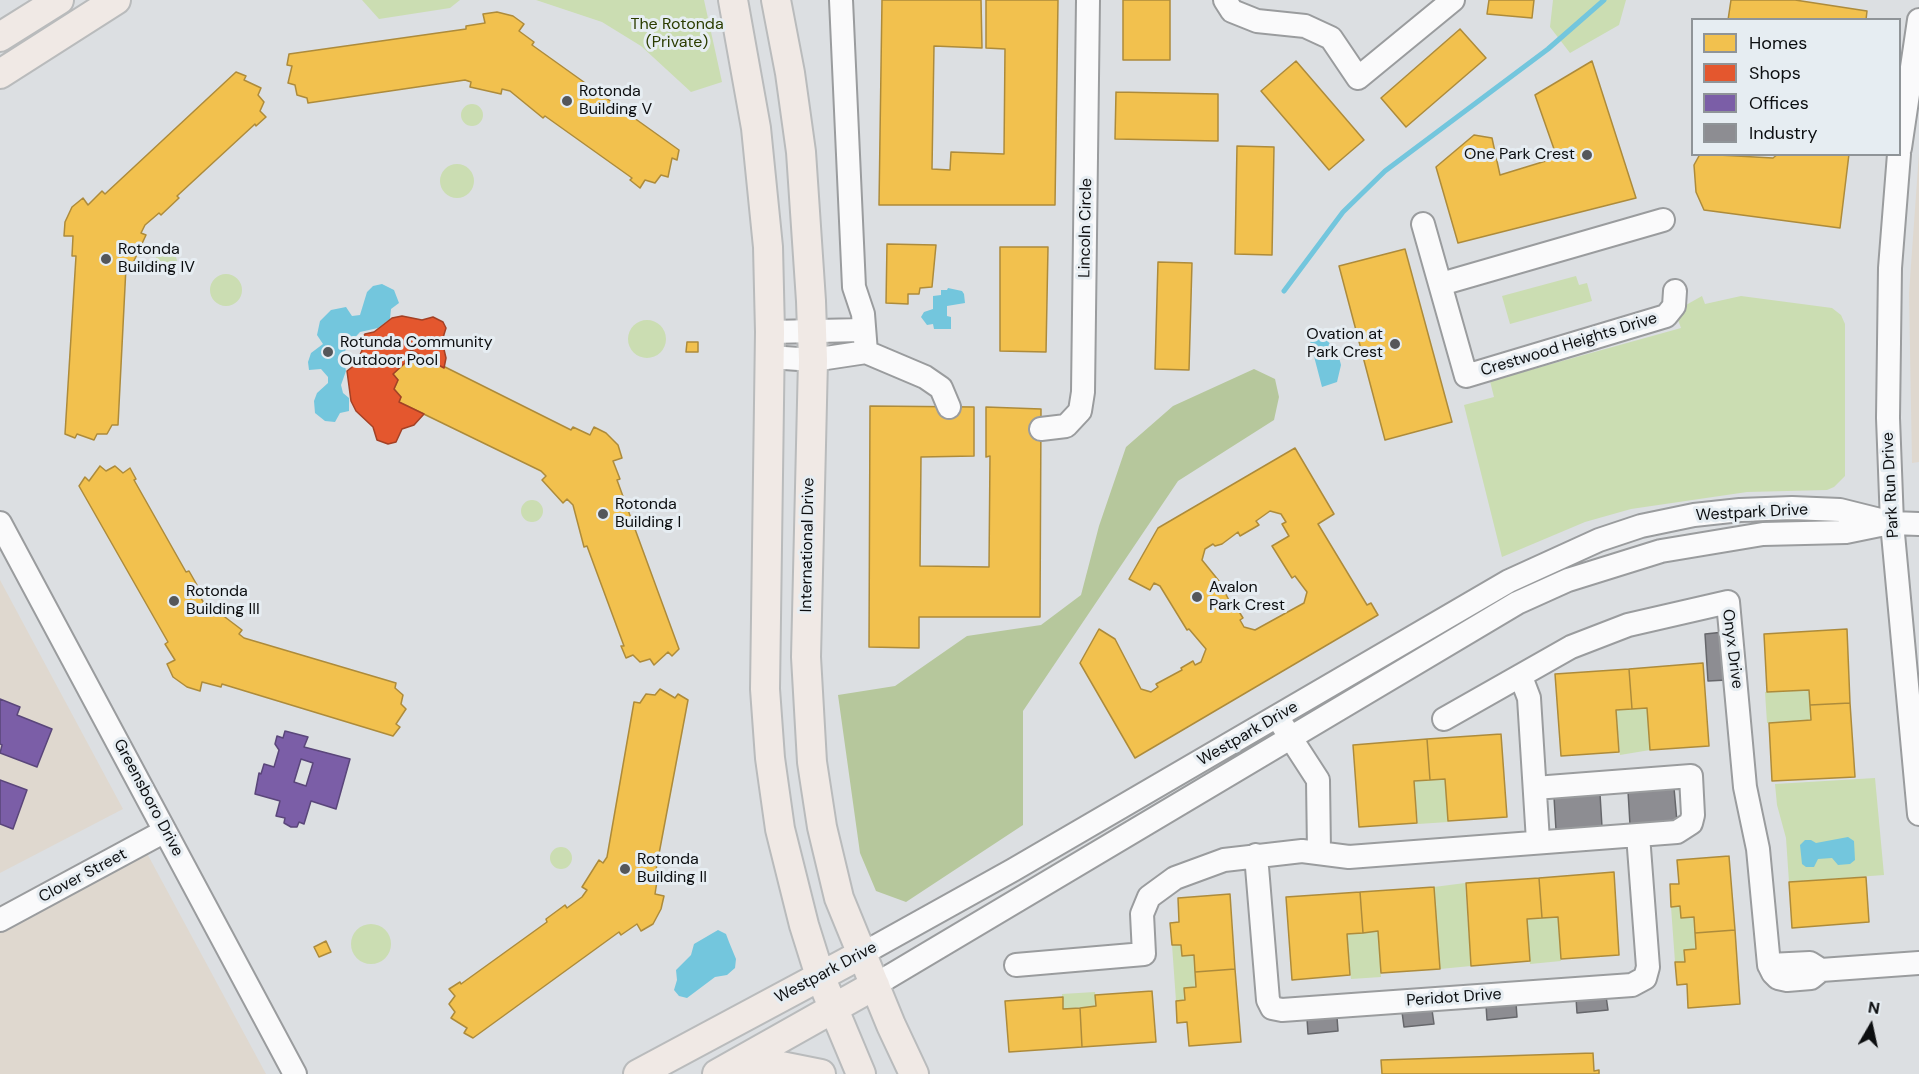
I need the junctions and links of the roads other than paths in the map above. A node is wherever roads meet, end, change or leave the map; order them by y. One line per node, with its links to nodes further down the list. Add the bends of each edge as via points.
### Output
1 (59, 0): 10 (main road)
2 (116, 0): 11 (main road)
3 (733, 0): 20 (main road, via 765,195)
4 (776, 0): 18 (main road, International Drive, via 801,152)
5 (842, 0): 19 (street, via 854,287 863,314)
6 (1088, 0): 23 (street, Lincoln Circle, via 1083,392 1080,411 1066,426)
7 (1225, 0): 8 (street, via 1232,11 1257,21 1305,26 1330,38 1358,78)
8 (1453, 0)
9 (1919, 20): 12 (street)
10 (0, 37)
11 (0, 74)
12 (1901, 135)
13 (1899, 156): 25 (street, Park Run Drive, via 1887,332)
14 (1663, 220): 16 (street)
15 (1423, 224): 16 (street, Crestwood Heights Drive)
16 (1441, 284): 17 (street, Crestwood Heights Drive, via 1466,376 1666,316 1674,306)
17 (1676, 291)
18 (811, 330): 19 (street); 20 (street); 21 (main road, International Drive)
19 (864, 341): 21 (street); 22 (street, via 941,388)
20 (770, 344): 21 (street); 42 (main road, via 767,725 787,861)
21 (813, 360): 39 (main road, International Drive, via 806,635 808,725 830,861 839,898)
22 (950, 407)
23 (1041, 429)
24 (0, 523): 33 (street, Greensboro Drive)
25 (1892, 523): 26 (street, Westpark Drive); 28 (street, Westpark Drive, via 1840,510 1771,508 1694,515 1620,533 1509,581); 30 (street, Westpark Drive, via 1846,532 1762,534 1717,540 1661,550 1568,580 1517,603); 32 (street, Park Run Drive)
26 (1919, 524)
27 (1521, 677): 29 (street, Onyx Drive); 31 (street, via 1529,698); 40 (street, Onyx Drive, via 1571,647 1628,625 1728,602 1745,787 1758,849 1769,965 1778,978 1787,980 1811,978 1821,970)
28 (1277, 718): 30 (street); 39 (street, Westpark Drive)
29 (1444, 719)
30 (1291, 738): 36 (street, via 1318,780); 43 (street, Westpark Drive)
31 (1535, 788): 34 (street, via 1691,776 1691,823 1677,832); 35 (street)
32 (1919, 814)
33 (165, 831): 38 (street, Clover Street); 45 (street, Greensboro Drive)
34 (1638, 835): 35 (street); 37 (street, Peridot Drive, via 1648,967 1645,978 1632,985 1282,1010 1272,1008 1268,1000)
35 (1538, 841): 36 (street, via 1348,857)
36 (1319, 851): 37 (street)
37 (1256, 855): 41 (street, via 1201,867 1155,890 1142,908 1144,954)
38 (0, 920)
39 (862, 954): 42 (main road, Westpark Drive); 43 (main road, International Drive)
40 (1919, 963)
41 (1016, 965)
42 (820, 976): 44 (main road); 46 (main road, Westpark Drive)
43 (875, 985): 44 (main road, Westpark Drive); 51 (main road, International Drive)
44 (832, 1008): 47 (main road, Westpark Drive); 50 (main road)
45 (295, 1074)
46 (638, 1074)
47 (717, 1074)
48 (734, 1074): 49 (main road, via 781,1066)
49 (821, 1074)
50 (861, 1074)
51 (914, 1074)

